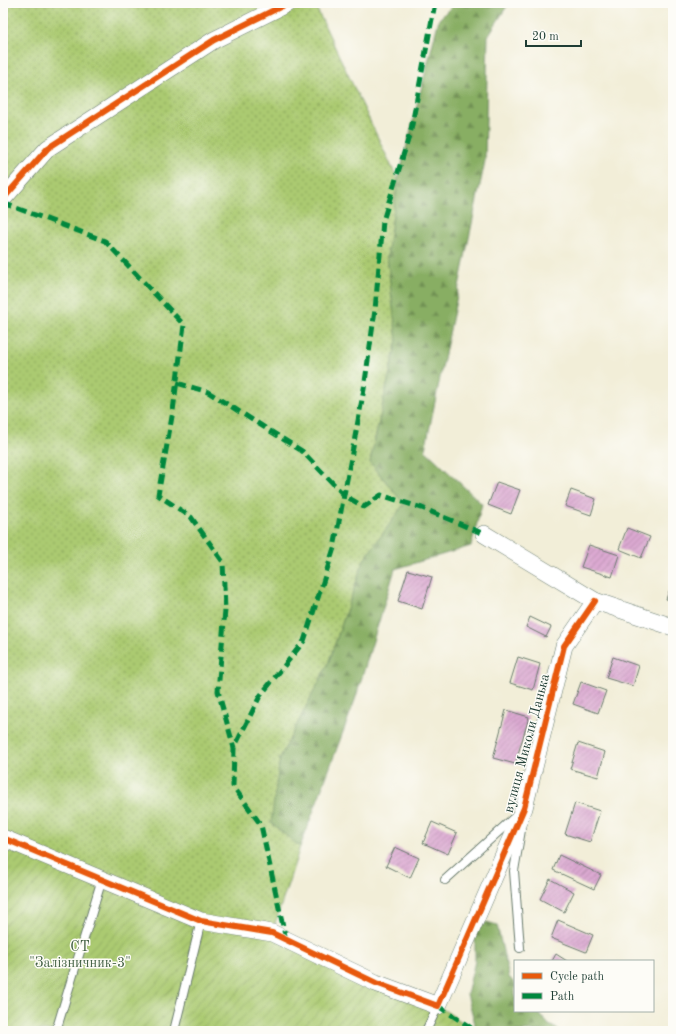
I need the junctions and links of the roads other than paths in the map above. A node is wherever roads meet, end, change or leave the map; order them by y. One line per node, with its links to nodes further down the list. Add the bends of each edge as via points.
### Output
1 (288, 3): 2 (street, via 214,40 48,148)
2 (3, 199)
3 (484, 534): 4 (street)
4 (595, 601): 5 (street); 6 (street, вулиця Миколи Данька, via 564,646)
5 (673, 627)
6 (524, 808): 9 (lane); 11 (lane, via 514,871); 12 (street, вулиця Миколи Данька)
7 (3, 838): 8 (street)
8 (102, 880): 10 (street); 13 (lane)
9 (445, 880)
10 (201, 922): 12 (street, via 272,933 376,983); 14 (lane)
11 (520, 948)
12 (438, 1006): 15 (lane, вулиця Миколи Данька)
13 (56, 1031)
14 (174, 1031)
15 (426, 1031)

